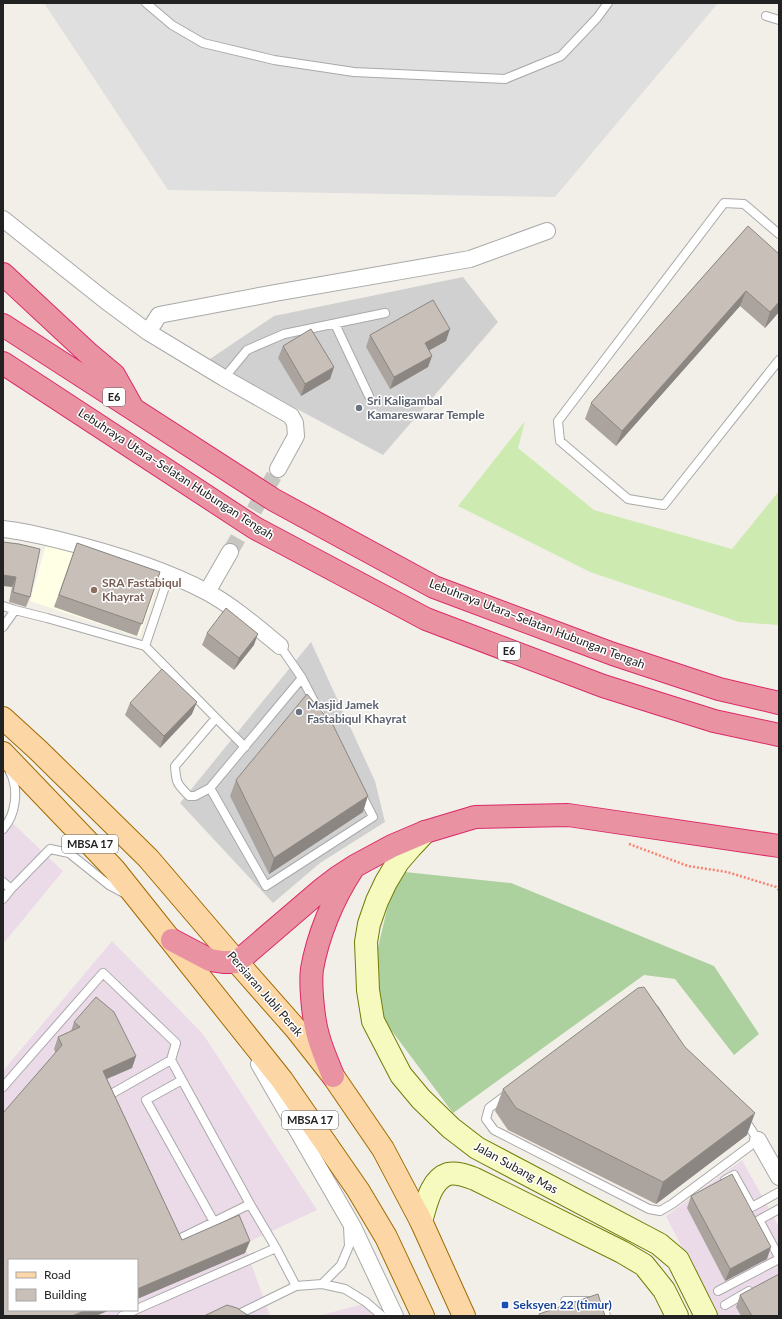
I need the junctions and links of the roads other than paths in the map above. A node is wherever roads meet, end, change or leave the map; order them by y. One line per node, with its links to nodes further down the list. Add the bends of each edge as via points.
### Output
1 (146, 3): 2 (lane, via 172,26 203,43 274,60 354,72 505,79 561,56)
2 (608, 3)
3 (766, 16): 4 (lane)
4 (779, 20)
5 (3, 219): 12 (street)
6 (547, 231): 12 (street, via 470,259 159,315)
7 (779, 234): 13 (lane, via 744,204 724,203 558,421 560,441 628,499 664,505)
8 (3, 274): 17 (highway, via 114,375)
9 (385, 313): 10 (lane)
10 (335, 324): 15 (lane, via 284,334 247,350); 16 (lane)
11 (3, 325): 17 (highway, Lebuhraya Utara–Selatan Hubungan Tengah / E6)
12 (148, 332): 15 (street)
13 (779, 360)
14 (3, 363): 32 (highway, Lebuhraya Utara–Selatan Hubungan Tengah / E6, via 255,528 426,618 603,686 714,721)
15 (224, 378): 18 (street, via 291,416 295,423 296,436)
16 (369, 396)
17 (134, 410): 29 (highway, Lebuhraya Utara–Selatan Hubungan Tengah / E6, via 274,500 434,587 613,654 719,689)
18 (278, 469)
19 (3, 529): 21 (street, via 20,530 104,551)
20 (230, 552): 22 (street)
21 (169, 575): 22 (street); 26 (lane)
22 (207, 592): 27 (street, via 249,620)
23 (3, 606): 24 (lane)
24 (15, 610): 25 (lane); 26 (lane)
25 (3, 628)
26 (145, 646): 31 (lane)
27 (280, 646): 28 (lane)
28 (302, 678): 33 (lane); 36 (lane, via 373,817 266,886)
29 (779, 703)
30 (3, 718): 46 (main road, Persiaran Jubli Perak / MBSA 17, via 148,858)
31 (216, 718): 33 (lane); 36 (lane, via 175,766 176,780 189,796 195,796)
32 (779, 735)
33 (245, 747): 36 (lane)
34 (3, 753): 44 (main road, MBSA 17, via 114,869)
35 (3, 759): 37 (lane, via 14,779 15,806)
36 (210, 788)
37 (3, 829)
38 (425, 832): 39 (highway, via 475,817 568,815); 40 (highway); 81 (street, Jalan Subang Mas, via 398,862 386,882 369,924 366,942 368,990 373,1021 401,1075 446,1123 478,1148 659,1244 678,1260)
39 (779, 846)
40 (355, 866): 46 (highway, via 321,890); 49 (highway, via 331,910 319,940 312,970 312,1001 316,1027)
41 (3, 882): 42 (lane)
42 (11, 889): 43 (lane); 44 (lane, via 50,850 69,853 109,886)
43 (3, 900)
44 (141, 902): 45 (main road, MBSA 17)
45 (172, 940): 46 (highway, via 210,960); 47 (main road, MBSA 17)
46 (236, 962): 49 (main road, Persiaran Jubli Perak / MBSA 17, via 296,1029)
47 (232, 1017): 59 (street); 77 (main road, MBSA 17, via 282,1080 358,1190 386,1237)
48 (171, 1060): 50 (lane); 51 (lane, via 176,1043 103,973); 52 (lane)
49 (333, 1076): 60 (main road, Persiaran Jubli Perak / MBSA 17, via 383,1149)
50 (182, 1080): 57 (lane); 61 (lane, via 146,1100)
51 (3, 1087)
52 (113, 1093)
53 (758, 1140): 53 (lane, via 743,1117 687,1063 654,1010 642,1002 627,1005 502,1098 489,1108 486,1119 494,1130 649,1209 660,1211); 54 (street)
54 (779, 1177)
55 (716, 1185): 56 (lane, via 734,1174 752,1207)
56 (779, 1192)
57 (250, 1204): 61 (lane); 63 (lane)
58 (779, 1209): 64 (lane, via 759,1220)
59 (347, 1216): 65 (lane, via 349,1246 341,1265); 76 (street)
60 (421, 1221): 78 (main road, Persiaran Jubli Perak / MBSA 17); 80 (street, via 428,1197 437,1181 448,1174 462,1174 644,1265 664,1290)
61 (214, 1222): 62 (lane)
62 (179, 1239)
63 (276, 1248): 66 (lane); 71 (lane)
64 (779, 1258): 68 (lane)
65 (322, 1284): 66 (lane); 75 (lane, via 345,1288)
66 (296, 1286): 73 (lane, via 239,1314)
67 (759, 1286): 70 (lane)
68 (718, 1291)
69 (565, 1301): 79 (lane, via 593,1301)
70 (725, 1305)
71 (138, 1309)
72 (134, 1311): 74 (lane)
73 (227, 1312)
74 (122, 1316)
75 (382, 1316)
76 (395, 1316)
77 (423, 1316)
78 (464, 1316)
79 (606, 1316)
80 (677, 1316)
81 (706, 1316)

